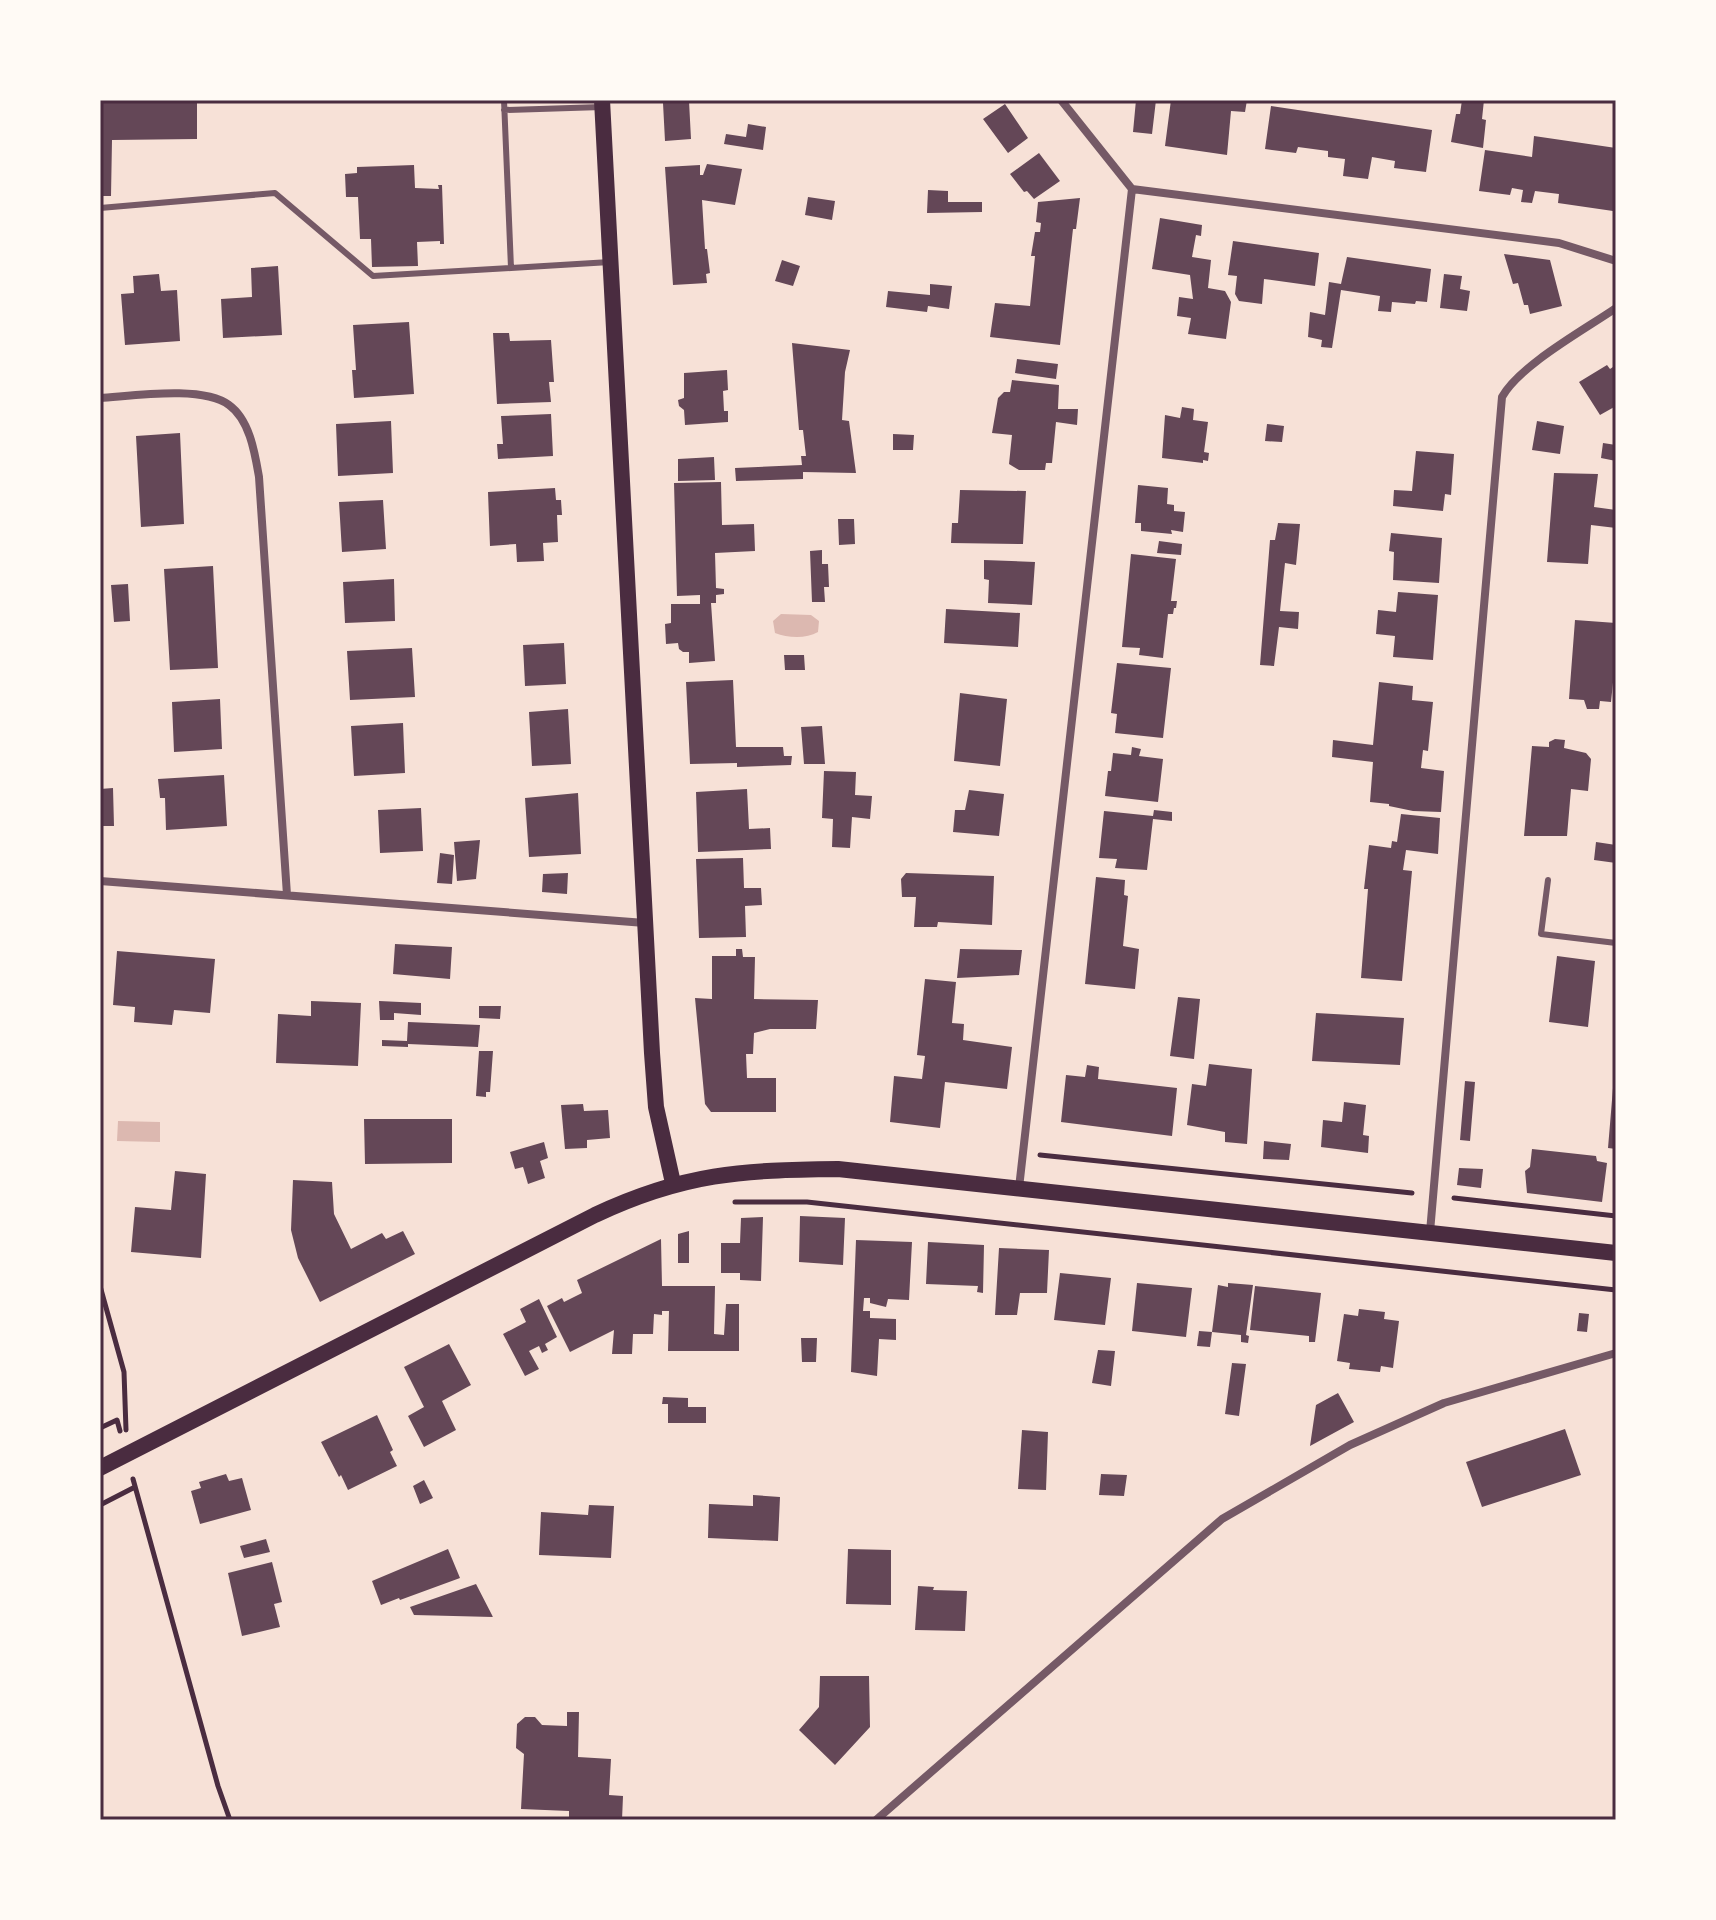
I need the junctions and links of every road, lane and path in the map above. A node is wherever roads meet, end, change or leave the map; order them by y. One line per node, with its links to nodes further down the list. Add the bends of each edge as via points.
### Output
1 (504, 100): 4 (lane)
2 (1061, 100): 5 (street)
3 (602, 103): 4 (lane); 8 (main road)
4 (504, 110): 9 (lane)
5 (1132, 189): 7 (street, via 1559,243); 17 (street)
6 (100, 208): 9 (lane, via 275,193 373,276)
7 (1616, 261)
8 (610, 262): 9 (lane); 15 (main road)
9 (511, 268)
10 (1616, 308): 20 (street, via 1510,383 1502,397)
11 (100, 398): 14 (street, via 206,396 228,404 254,446)
12 (1548, 880): 16 (lane, via 1541,934)
13 (100, 881): 14 (street)
14 (287, 895): 15 (street)
15 (645, 923): 18 (main road, via 656,1107)
16 (1616, 943)
17 (1022, 1153): 19 (street); 20 (path)
18 (673, 1183): 19 (main road, via 755,1170 838,1169); 30 (main road, via 595,1215)
19 (1019, 1188): 23 (main road)
20 (1433, 1195): 22 (path); 23 (street)
21 (733, 1202): 26 (path, via 807,1202)
22 (1616, 1216)
23 (1430, 1232): 24 (main road)
24 (1616, 1253)
25 (100, 1286): 30 (path, via 124,1372)
26 (1616, 1290)
27 (1616, 1353): 34 (street, via 1444,1403 1350,1445 1222,1519)
28 (117, 1420): 29 (path)
29 (100, 1428)
30 (126, 1455): 31 (main road)
31 (100, 1468)
32 (100, 1505): 33 (path, via 135,1487)
33 (230, 1820)
34 (876, 1820)

